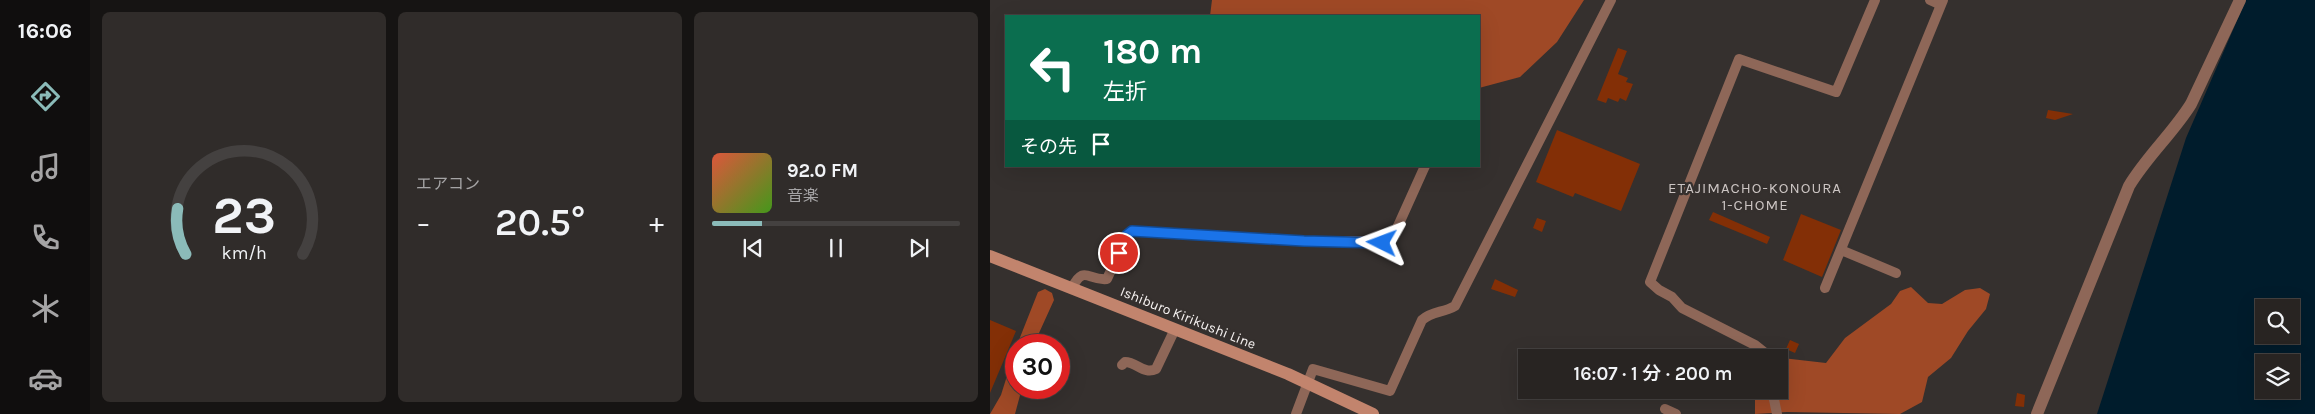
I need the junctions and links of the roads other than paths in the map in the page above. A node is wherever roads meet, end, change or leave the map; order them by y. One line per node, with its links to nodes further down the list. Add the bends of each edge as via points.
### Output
1 (1611, 0): 15 (street, via 1454,306 1446,312 1430,313 1422,320 1390,391 1313,369)
2 (1875, 0): 13 (street, via 1836,92 1739,59 1650,282 1682,308)
3 (1930, 0): 5 (street)
4 (2240, 0): 22 (street, via 2191,104 2129,186)
5 (1942, 2): 7 (street)
6 (1425, 167): 10 (street, via 1389,241 1304,241 1132,231 1127,235 1107,279 1084,274 1077,278)
7 (1841, 250): 9 (street); 11 (street)
8 (990, 256): 10 (main road, Ishiburo Kirikushi Line)
9 (1896, 273)
10 (1072, 288): 12 (main road, Ishiburo Kirikushi Line)
11 (1825, 288)
12 (1175, 329): 14 (street, via 1156,370 1146,371 1130,362); 15 (main road, Ishiburo Kirikushi Line)
13 (1760, 349)
14 (1122, 365)
15 (1308, 384): 18 (street); 19 (main road, Ishiburo Kirikushi Line)
16 (1774, 399): 21 (street)
17 (1665, 409): 20 (street)
18 (1296, 414)
19 (1373, 414)
20 (1676, 414)
21 (1777, 414)
22 (2037, 414)

